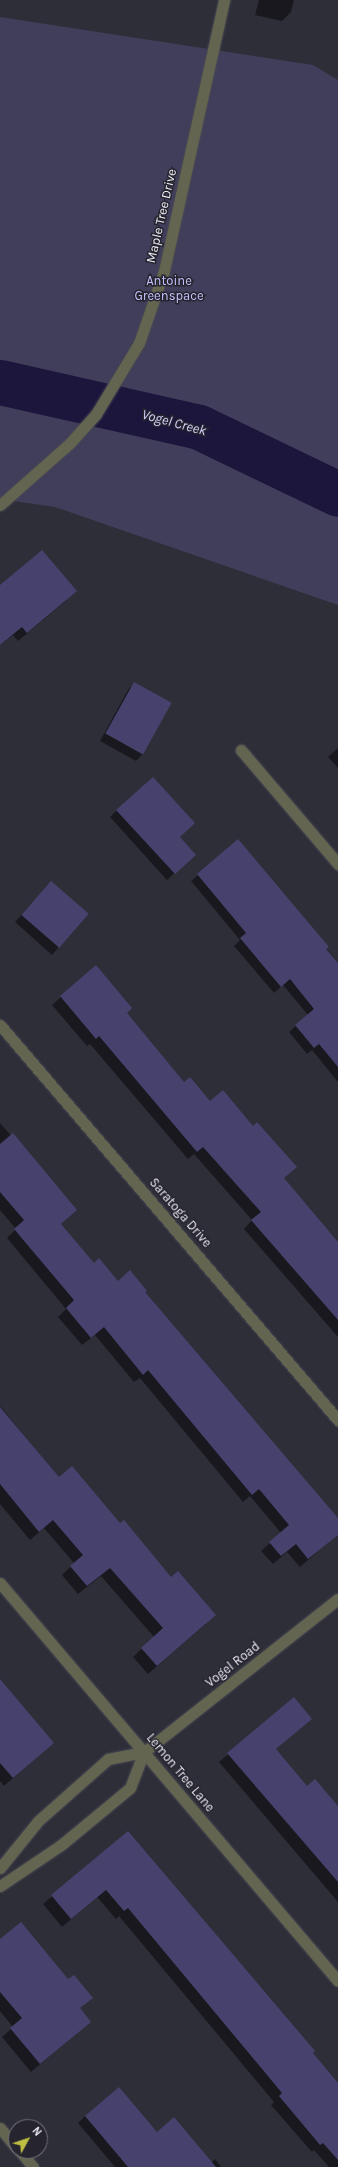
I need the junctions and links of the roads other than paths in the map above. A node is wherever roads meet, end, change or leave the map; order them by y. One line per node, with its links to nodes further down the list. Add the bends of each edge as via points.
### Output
1 (224, 0): 2 (street, Maple Tree Drive, via 164,271 150,316 128,363 96,414 37,474)
2 (0, 506)
3 (241, 750): 4 (street)
4 (338, 864)
5 (0, 1025): 6 (street, Saratoga Drive)
6 (338, 1420)
7 (0, 1583): 9 (street, Lemon Tree Lane)
8 (338, 1599): 9 (street, Vogel Road)
9 (144, 1752): 10 (street, Vogel Road, via 108,1759 38,1821); 11 (street, via 130,1788 61,1845); 12 (street, Lemon Tree Lane)
10 (0, 1868)
11 (0, 1886)
12 (338, 1981)
13 (0, 2128): 14 (street)
14 (8, 2138)
15 (26, 2159): 16 (street)
16 (33, 2167)

